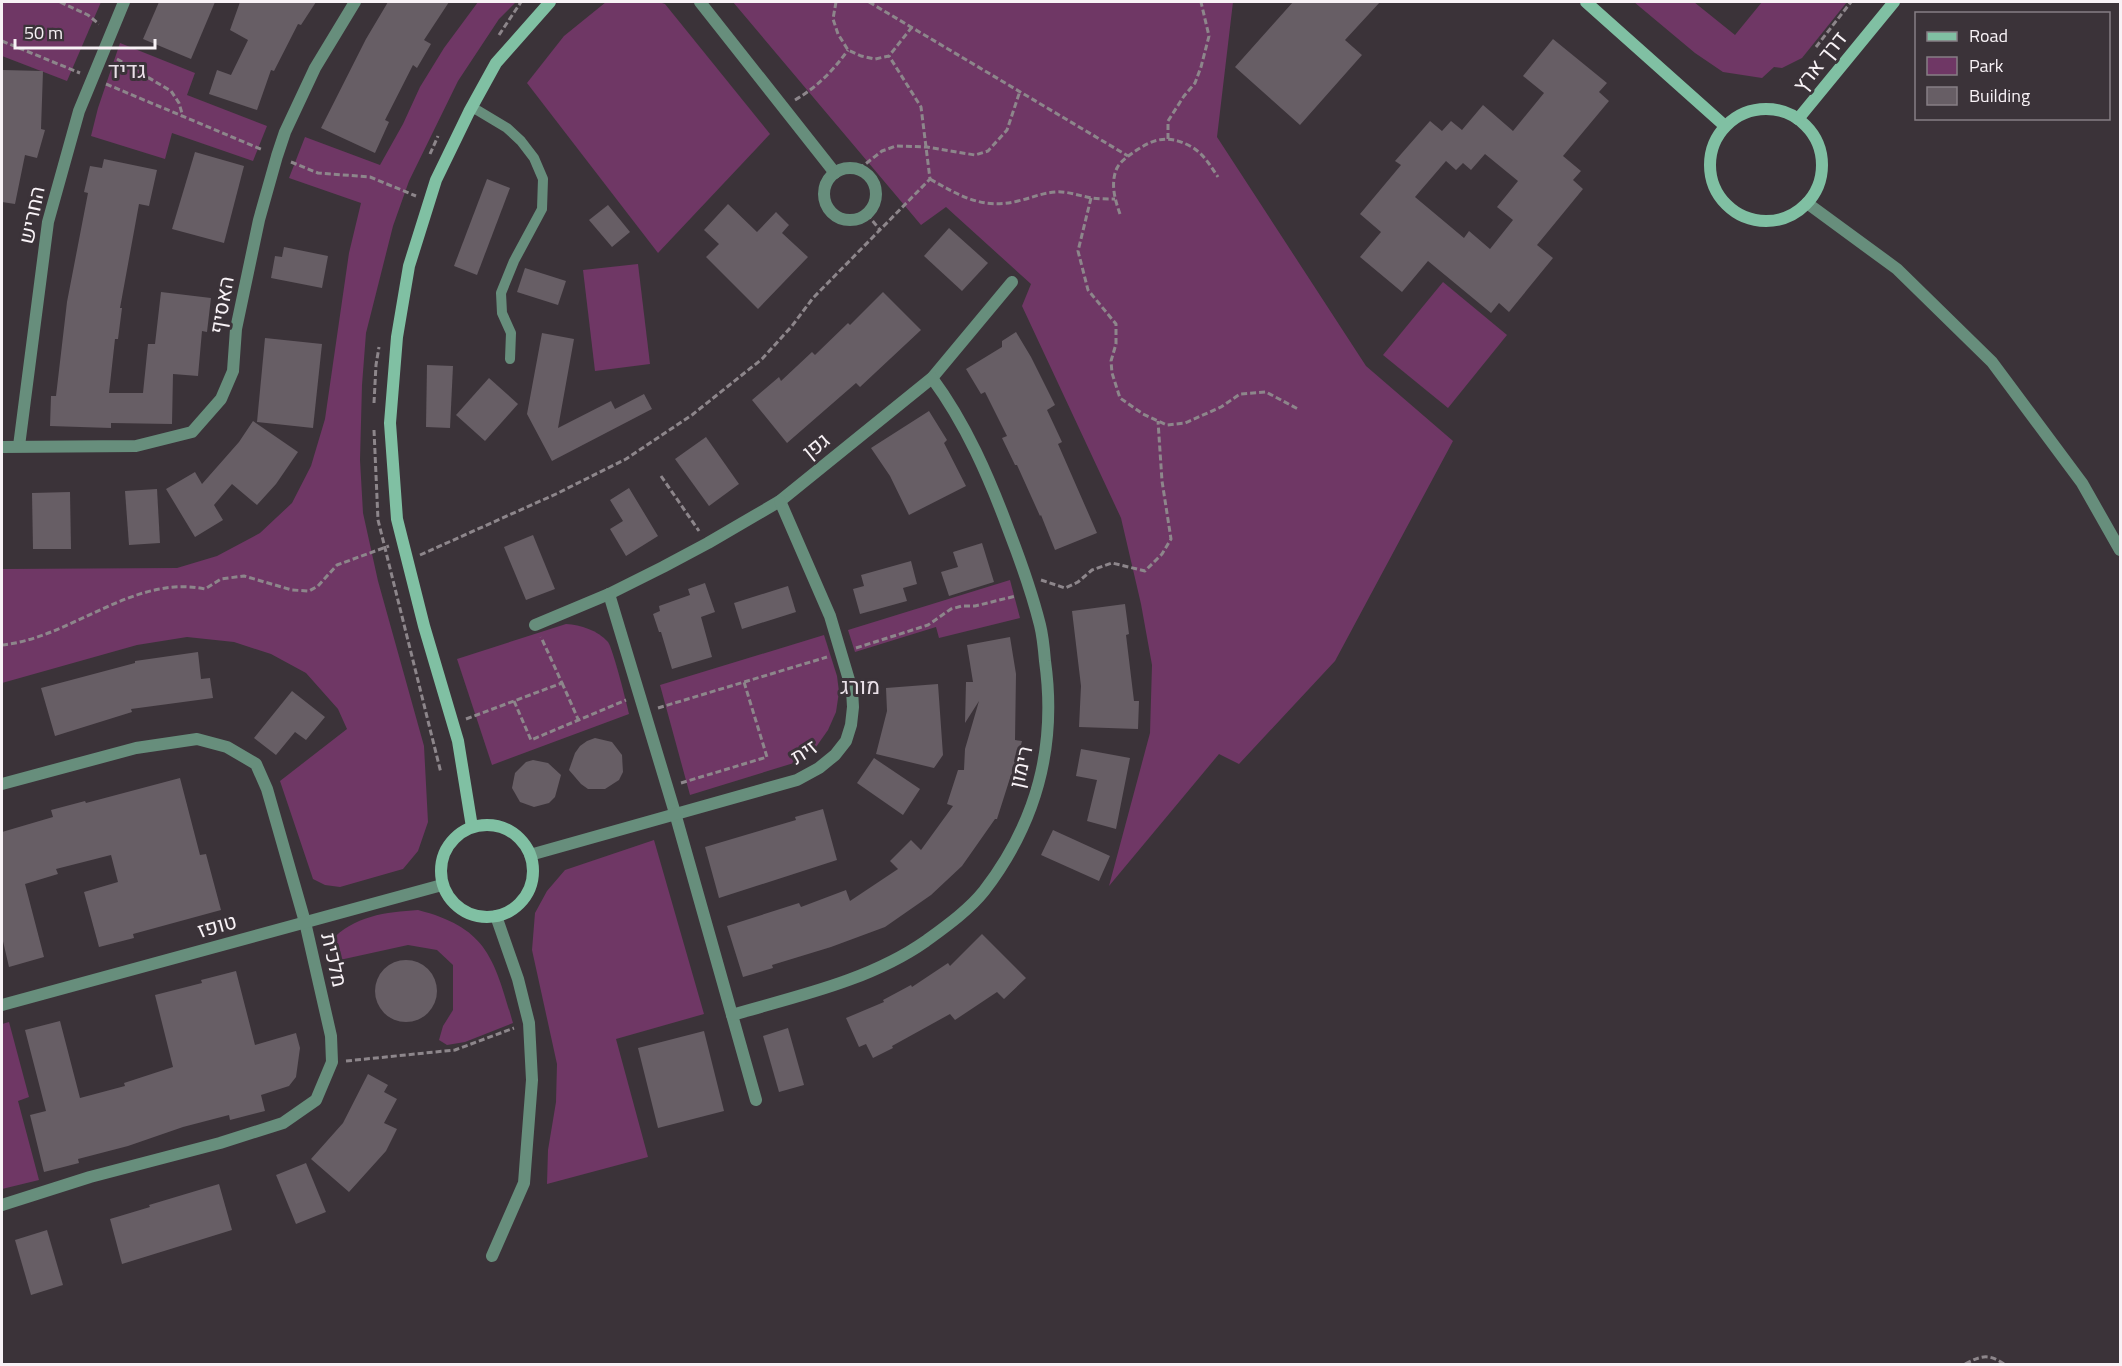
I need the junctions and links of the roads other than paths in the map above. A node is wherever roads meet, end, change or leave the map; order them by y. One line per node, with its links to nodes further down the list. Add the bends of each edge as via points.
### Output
1 (124, 2): 15 (street, החריש, via 79,111 48,222)
2 (355, 2): 15 (street, האסיף, via 315,68 285,132 259,220 236,330 233,371 221,399 192,432 136,446)
3 (550, 2): 7 (street, via 496,63)
4 (700, 2): 10 (street)
5 (1586, 2): 9 (street)
6 (1894, 2): 8 (street, דרך ארץ)
7 (472, 107): 13 (lane, via 521,141 543,179 542,209 501,293 502,313 512,333); 23 (street, via 436,180 409,266 396,348 390,423 397,519 458,741)
8 (1798, 119): 9 (street, via 1784,112 1753,110); 11 (street, via 1812,132 1820,149 1822,169)
9 (1725, 126): 11 (street, via 1710,161 1712,181 1730,208 1742,216 1769,221 1790,215)
10 (835, 173): 10 (street, via 850,168 867,174 877,191 867,214 849,220 831,213 824,192)
11 (1807, 203): 18 (street, via 1897,269 1992,362 2082,483)
12 (1012, 282): 14 (street, גפן)
13 (510, 359)
14 (932, 378): 17 (street, גפן); 29 (street, רימון, via 949,401 990,479 1026,574 1041,627 1049,729 1035,799 1019,837 982,892 924,942 884,965 831,987)
15 (19, 446): 16 (street, האסיף)
16 (2, 447)
17 (780, 501): 19 (street, גפן); 22 (street, זית, via 830,616 852,690 851,725 846,741 836,755 796,780)
18 (2121, 550)
19 (609, 594): 20 (street, גפן); 22 (street)
20 (535, 625)
21 (2, 784): 27 (street, מלכית, via 136,748 196,740 227,747 256,764 267,789)
22 (675, 813): 24 (street, זית); 29 (street)
23 (472, 827): 24 (street, via 494,825 507,829 521,840); 25 (street, via 446,849 441,865)
24 (530, 855): 26 (street, via 533,875 528,891 518,905)
25 (442, 885): 26 (street, via 455,905 466,912); 27 (street, טופז)
26 (496, 916): 32 (street, via 529,1023 532,1080 524,1183)
27 (305, 922): 28 (street, טופז); 31 (street, מלכית, via 331,1036 332,1062 316,1101 284,1123)
28 (2, 1005)
29 (732, 1015): 30 (street)
30 (756, 1100)
31 (2, 1205)
32 (492, 1256)

